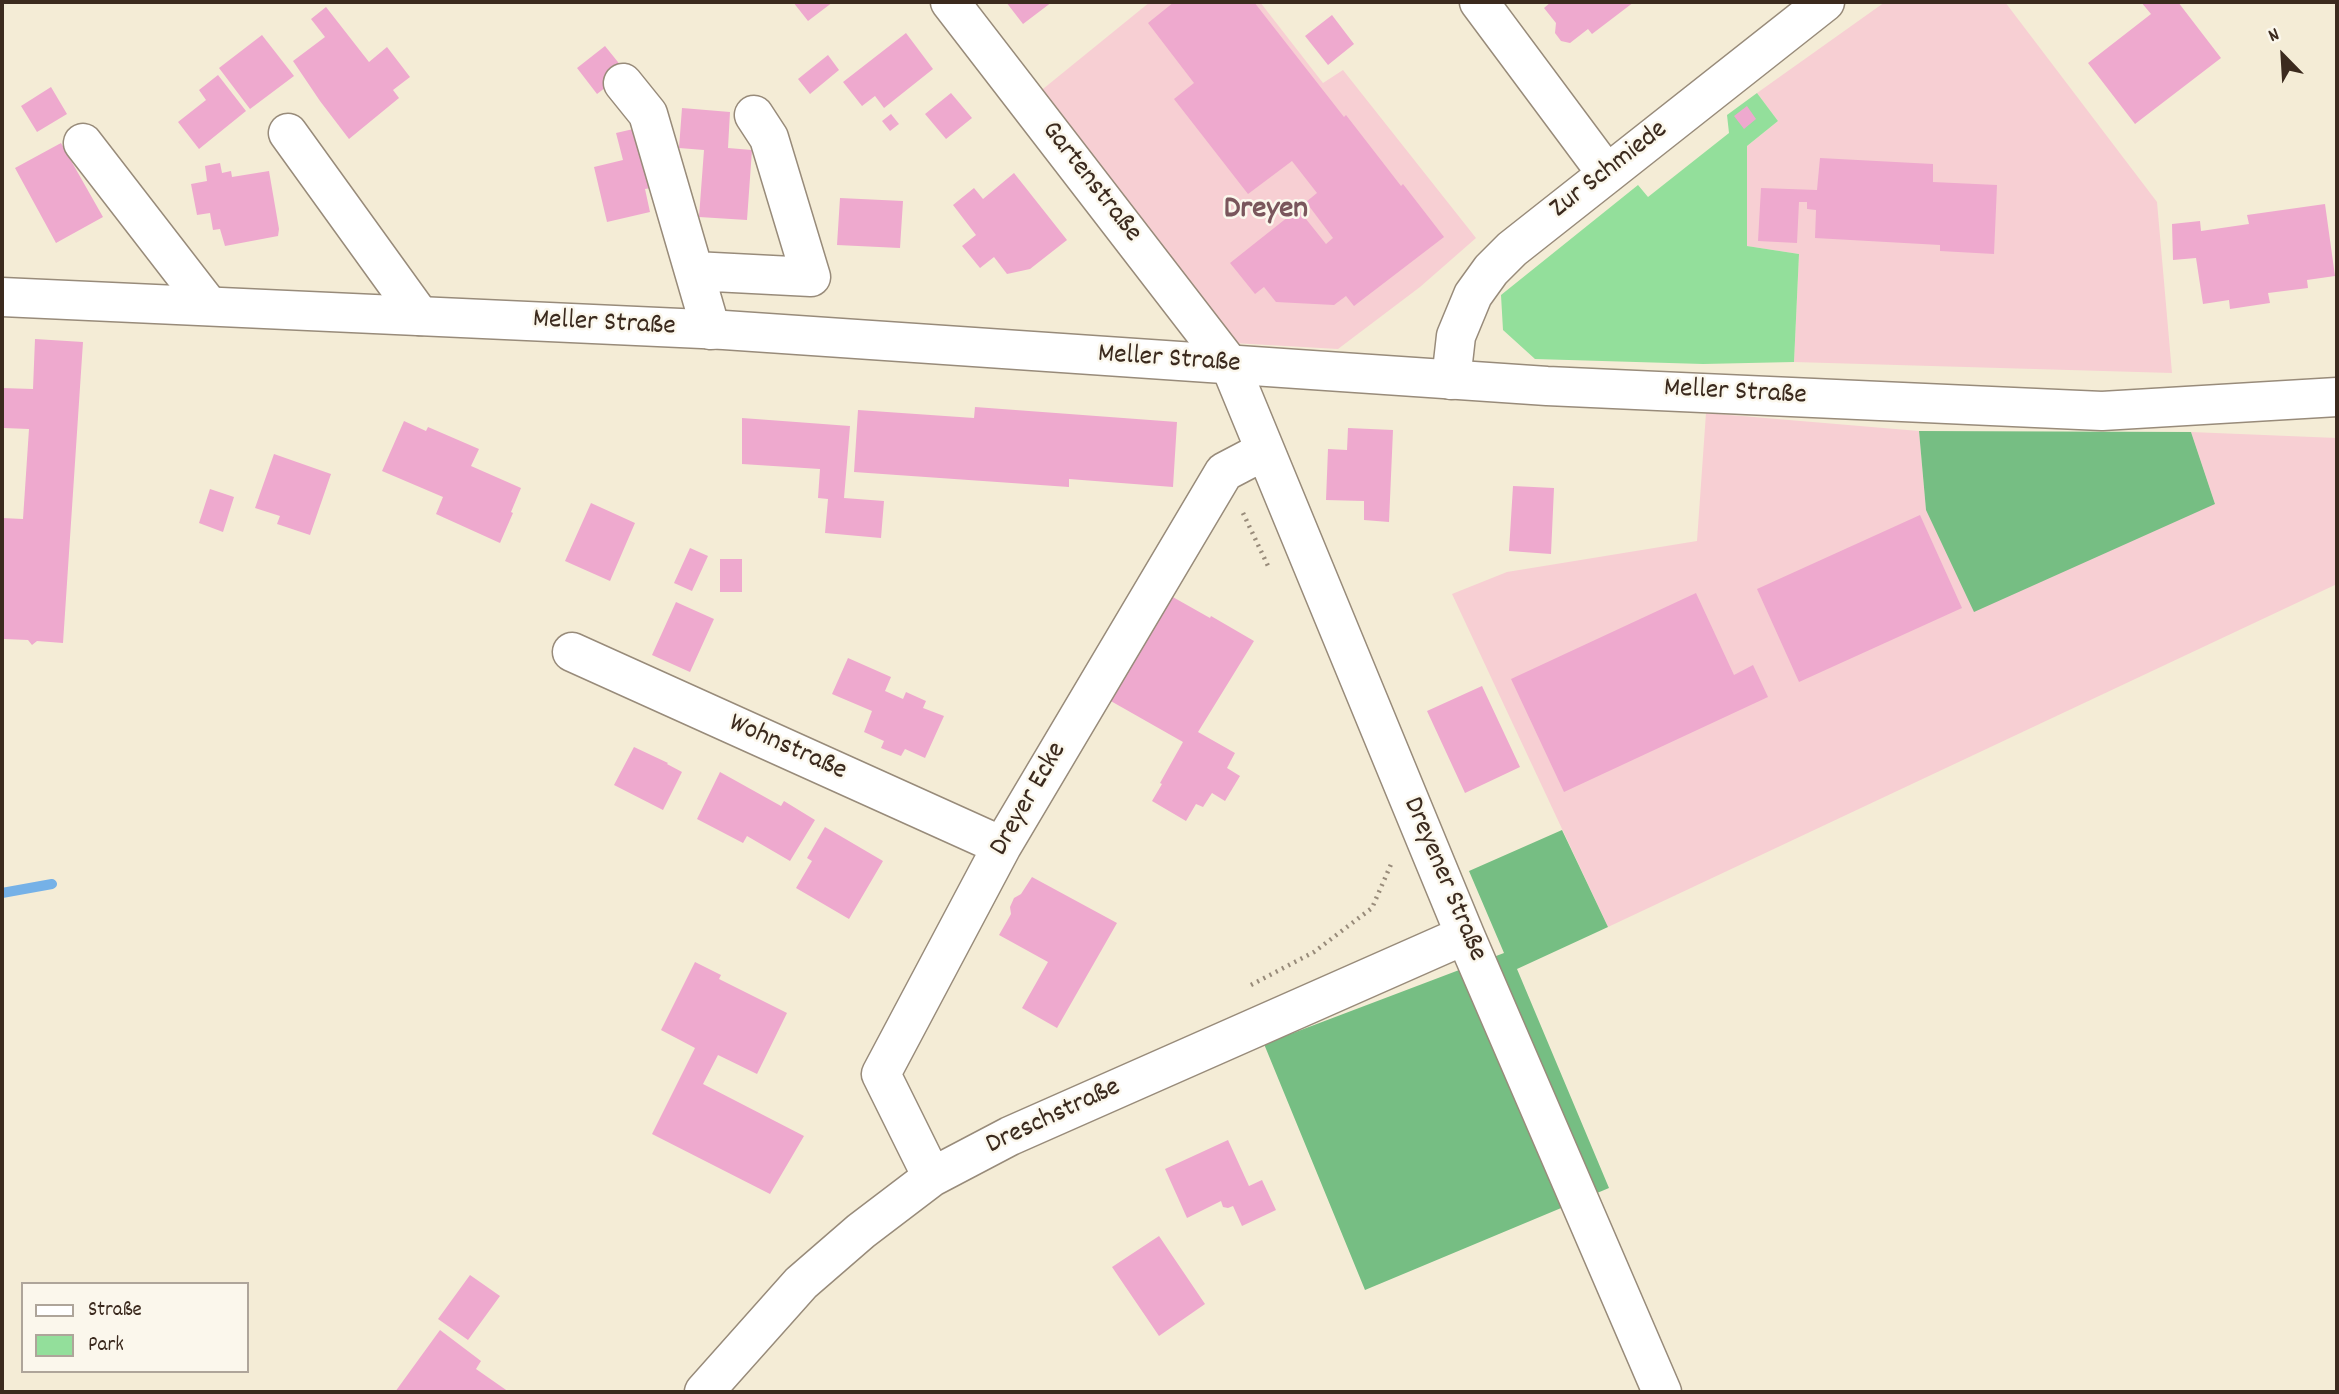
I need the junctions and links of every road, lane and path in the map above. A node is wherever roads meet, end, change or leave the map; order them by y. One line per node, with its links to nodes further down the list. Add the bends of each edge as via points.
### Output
1 (950, 2): 14 (street, Gartenstraße)
2 (1479, 2): 8 (street)
3 (1825, 2): 8 (street, Zur Schmiede)
4 (623, 83): 9 (street, via 648,114)
5 (754, 115): 9 (street, via 769,138 811,277)
6 (288, 133): 12 (street)
7 (83, 143): 11 (street)
8 (1607, 174): 15 (street, Zur Schmiede, via 1491,270 1473,295 1456,337)
9 (694, 271): 13 (street)
10 (2, 297): 11 (street, Meller Straße)
11 (209, 306): 12 (street, Meller Straße)
12 (420, 316): 13 (street, Meller Straße)
13 (711, 330): 14 (street, Meller Straße)
14 (1230, 365): 15 (street, Meller Straße); 17 (street, Dreyener Straße)
15 (1451, 380): 16 (street, Meller Straße, via 2102,411)
16 (2337, 397)
17 (1264, 451): 19 (street, Dreyer Ecke, via 1224,472); 20 (street, Dreyener Straße)
18 (572, 652): 19 (street, Wohnstraße)
19 (1002, 846): 21 (street, Dreyer Ecke, via 881,1074)
20 (1465, 935): 21 (street, Dreschstraße, via 1010,1136); 23 (street, Dreyener Straße)
21 (932, 1177): 22 (street, Dreschstraße, via 801,1283)
22 (704, 1392)
23 (1662, 1392)

